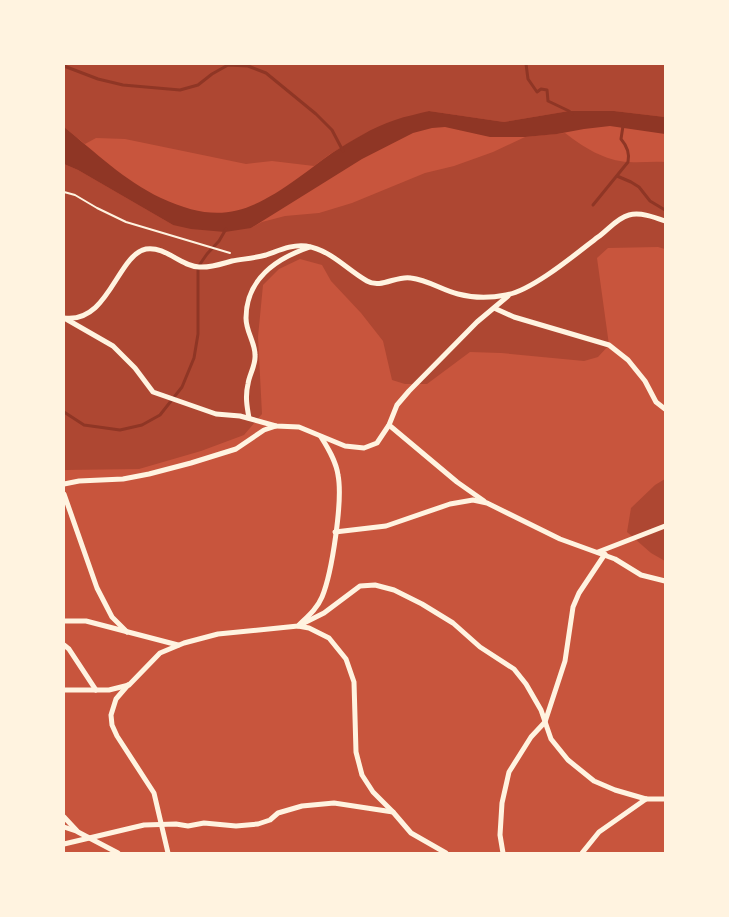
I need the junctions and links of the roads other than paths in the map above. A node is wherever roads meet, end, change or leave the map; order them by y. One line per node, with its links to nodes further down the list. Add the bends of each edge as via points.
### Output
1 (665, 221): 3 (street, via 640,214 628,215 533,284)
2 (310, 247): 3 (street, via 332,256 369,282 382,283 411,277 458,294 480,298); 5 (street, via 293,246 264,255 198,267 182,263 156,249 145,249 134,255 92,310 80,317); 7 (street, via 290,254 269,268 257,281 248,299 248,333 256,356 248,384 246,404)
3 (508, 295): 4 (street)
4 (494, 308): 6 (street, via 609,345 628,360 656,402); 8 (street, via 409,391 397,405)
5 (65, 318): 7 (street, via 113,346 153,392 216,414)
6 (665, 409)
7 (249, 418): 9 (street)
8 (389, 425): 10 (street, via 377,443 364,448 346,446); 13 (street)
9 (276, 426): 10 (street, via 299,427); 11 (street, via 264,430 236,449 191,463 123,479)
10 (321, 436): 15 (street, via 338,474 340,491)
11 (64, 484)
12 (64, 494): 21 (street, via 97,588 112,617)
13 (487, 503): 15 (street, via 473,500 450,504 386,526); 16 (street, via 560,539)
14 (665, 526): 16 (street)
15 (335, 532): 20 (street, via 329,577 322,598)
16 (598, 552): 17 (street)
17 (605, 554): 18 (street, via 642,576); 27 (street, via 573,607 565,662)
18 (665, 581)
19 (64, 621): 21 (street, via 86,621)
20 (298, 626): 23 (street, via 218,634); 27 (street, via 324,614 360,586 374,585 394,590 453,623 480,647 514,670 526,684); 30 (street, via 329,638 346,658 354,682 356,752 362,775 372,792)
21 (126, 632): 23 (street)
22 (64, 645): 26 (street)
23 (178, 645): 24 (street, via 160,653)
24 (129, 685): 26 (street); 32 (street, via 116,700 111,715 112,725 154,793)
25 (64, 690): 26 (street)
26 (96, 690)
27 (545, 722): 28 (street, via 551,739 568,760 594,781); 40 (street, via 531,737 509,772 500,835)
28 (646, 799): 29 (street); 41 (street, via 599,832)
29 (665, 799)
30 (393, 812): 32 (street, via 334,803 302,806 278,813 258,824); 39 (street, via 410,833)
31 (64, 817): 34 (street)
32 (160, 825): 35 (street); 38 (street)
33 (64, 826): 34 (street)
34 (78, 832): 35 (street)
35 (90, 838): 36 (street); 37 (street)
36 (64, 844)
37 (118, 853)
38 (168, 853)
39 (446, 853)
40 (503, 853)
41 (582, 853)

